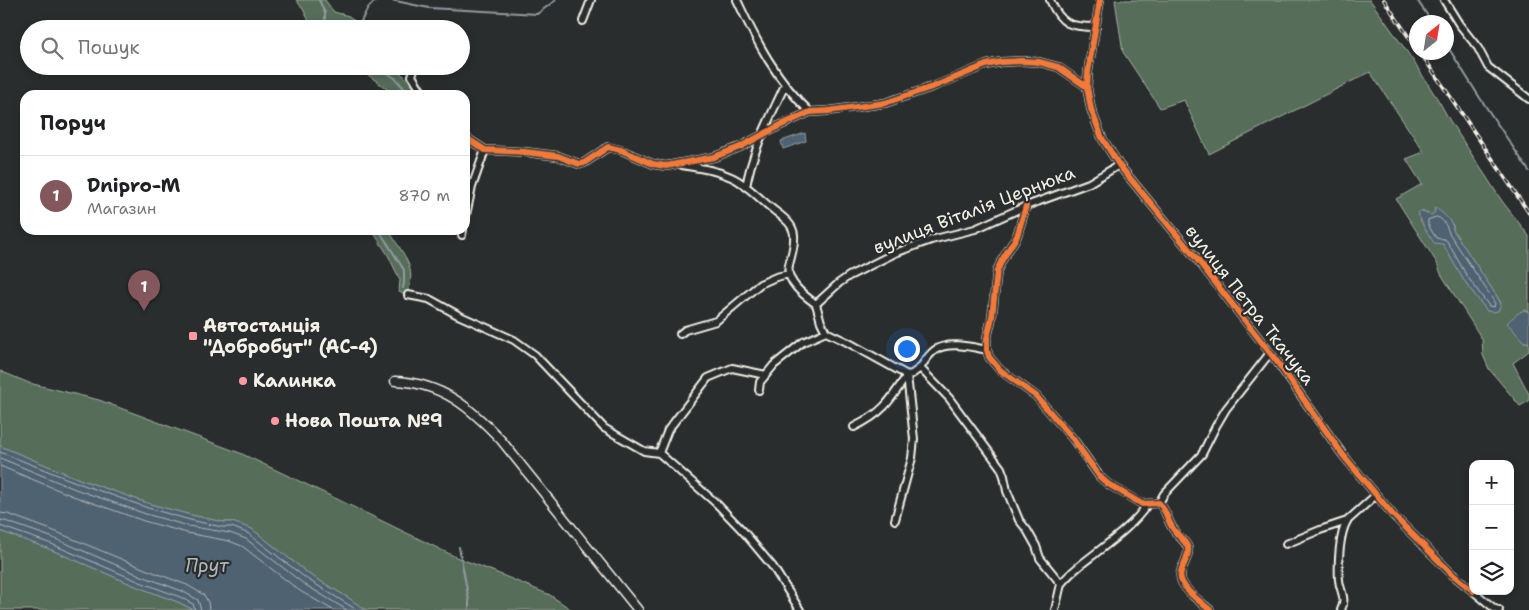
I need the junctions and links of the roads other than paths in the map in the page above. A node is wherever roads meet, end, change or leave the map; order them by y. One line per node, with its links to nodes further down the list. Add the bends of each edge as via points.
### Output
1 (591, 0): 6 (street)
2 (737, 0): 9 (street, via 751,30)
3 (1050, 0): 7 (street, via 1059,18 1068,24)
4 (1100, 0): 7 (street, вулиця Петра Ткачука)
5 (1444, 0): 12 (street, via 1488,67)
6 (583, 21)
7 (1096, 27): 10 (street, вулиця Петра Ткачука)
8 (412, 75): 11 (street)
9 (785, 85): 13 (street); 14 (street)
10 (1087, 87): 13 (street, via 1058,67 1039,62 1001,62 885,103); 18 (street, вулиця Петра Ткачука, via 1102,138)
11 (421, 90)
12 (1529, 98)
13 (810, 112): 14 (street)
14 (762, 136): 17 (street, via 714,156); 19 (street)
15 (470, 140): 16 (street)
16 (485, 150): 17 (street, via 558,156 579,164 608,147 654,164); 20 (street)
17 (676, 164): 19 (street, via 719,173)
18 (1119, 165): 21 (street, вулиця Віталія Цернюка, via 1089,183); 28 (street, вулиця Петра Ткачука)
19 (746, 187): 22 (street, via 789,224 794,234)
20 (470, 196)
21 (1026, 206): 24 (street, вулиця Віталія Цернюка, via 975,229 896,253 849,276); 27 (street, via 1017,236 997,271)
22 (789, 274): 24 (street, via 797,287); 26 (street, via 760,284 716,321)
23 (408, 295): 35 (street, via 429,298 514,340 535,355 604,428 644,451)
24 (816, 304): 25 (street)
25 (826, 332): 30 (street, via 803,342); 31 (street)
26 (680, 334)
27 (987, 350): 29 (street, via 941,347); 38 (street, via 1000,370 1036,396 1100,477 1114,489)
28 (1270, 353): 36 (street, вулиця Петра Ткачука, via 1343,455); 37 (street, via 1226,410 1202,454)
29 (920, 368): 31 (street); 42 (street, via 949,398 1000,468 1019,520 1040,558)
30 (766, 375): 33 (street); 35 (street, via 732,368 708,378 668,430)
31 (907, 375): 34 (street, via 884,409); 39 (street, via 914,439)
32 (395, 381): 45 (street, via 430,386 478,416)
33 (759, 390)
34 (854, 427)
35 (659, 453): 46 (street, via 743,531 774,567)
36 (1376, 495): 40 (street); 43 (street, вулиця Петра Ткачука)
37 (1159, 503): 38 (street); 48 (street, via 1188,548 1180,573 1182,582)
38 (1147, 505): 42 (street, via 1139,517)
39 (896, 520)
40 (1347, 521): 41 (street); 49 (street, via 1339,562 1339,582 1344,595)
41 (1286, 544)
42 (1061, 584): 47 (street)
43 (1469, 588)
44 (1478, 595): 50 (street, вулиця Петра Ткачука)
45 (638, 610)
46 (800, 610)
47 (1055, 610)
48 (1210, 610)
49 (1340, 610)
50 (1496, 610)

